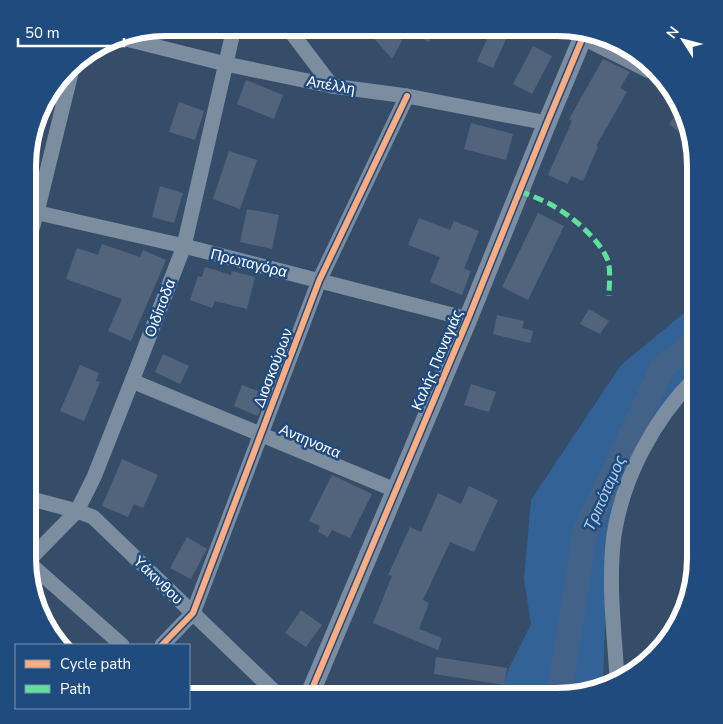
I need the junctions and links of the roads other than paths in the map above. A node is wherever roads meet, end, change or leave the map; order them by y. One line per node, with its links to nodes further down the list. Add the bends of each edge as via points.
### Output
1 (232, 36): 5 (street, Οιδίποδα)
2 (294, 36): 7 (street)
3 (579, 38): 9 (street, Καλής Παναγιάς)
4 (134, 41): 5 (street, Απέλλη)
5 (226, 64): 7 (street, Απέλλη); 12 (street, Οιδίποδα)
6 (69, 81): 10 (street)
7 (332, 86): 8 (street, Απέλλη)
8 (407, 96): 9 (street, Απέλλη); 13 (street, Διοσκούρων)
9 (547, 123): 14 (street, Καλής Παναγιάς)
10 (36, 203)
11 (36, 211): 12 (street, Πρωταγόρα)
12 (184, 246): 13 (street, Πρωταγόρα); 15 (street, Οιδίποδα)
13 (319, 281): 14 (street, Πρωταγόρα); 17 (street, Διοσκούρων)
14 (468, 319): 18 (street, Καλής Παναγιάς)
15 (132, 381): 17 (street, Αντηνοπα); 20 (street, Οιδίποδα)
16 (686, 386): 26 (street, via 648,440 623,498 614,535 611,580)
17 (261, 434): 18 (street, Αντηνοπα); 23 (street, Διοσκούρων)
18 (395, 490): 28 (street, Καλής Παναγιάς)
19 (37, 500): 20 (street, Υάκινθου)
20 (77, 511): 21 (street, Οιδίποδα); 23 (street, Υάκινθου, via 93,517)
21 (37, 552)
22 (37, 569): 24 (street)
23 (193, 613): 25 (street, Διοσκούρων); 27 (street, Υάκινθου)
24 (121, 644)
25 (163, 644)
26 (617, 673)
27 (270, 687)
28 (313, 687)

